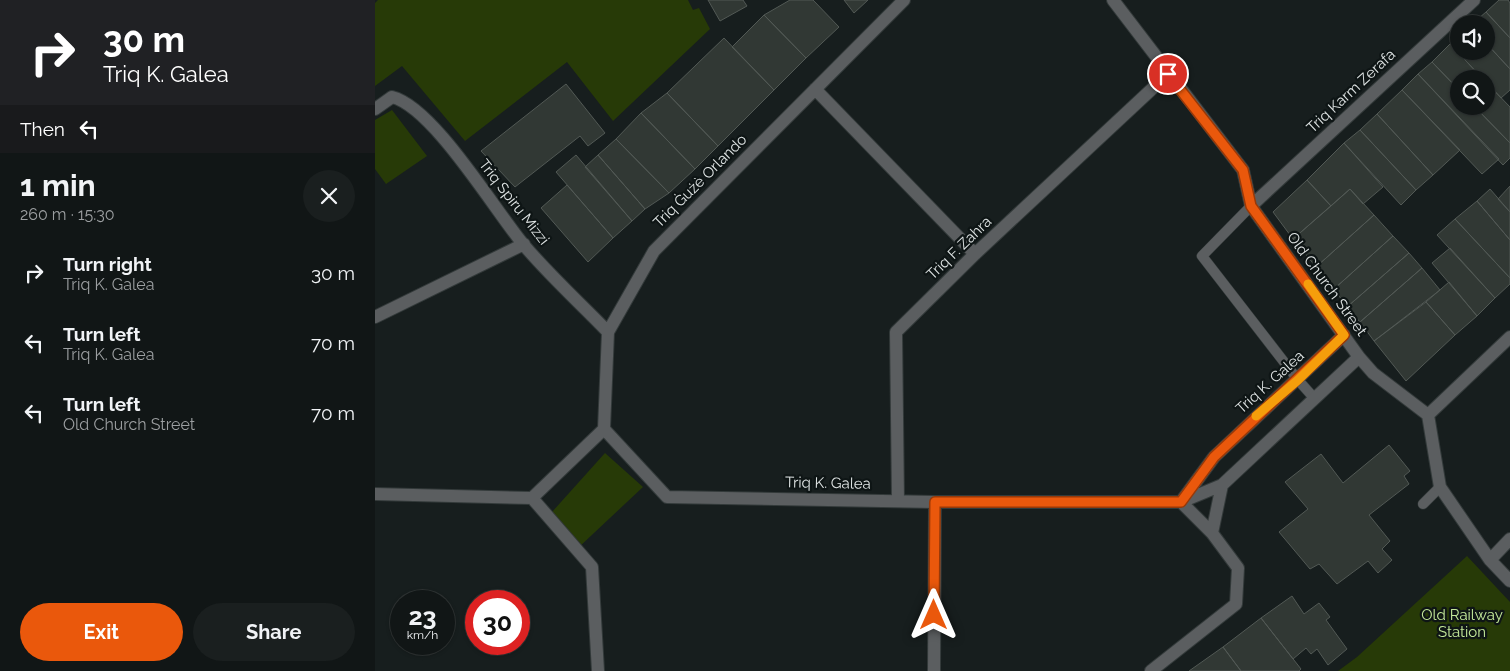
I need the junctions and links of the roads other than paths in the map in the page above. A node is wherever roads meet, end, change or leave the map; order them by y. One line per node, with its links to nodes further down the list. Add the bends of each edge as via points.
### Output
1 (904, 0): 5 (street, Triq Ġużè Orlando)
2 (1113, 0): 4 (street, Old Church Street)
3 (1474, 0): 7 (street, Triq Karm Zerafa)
4 (1168, 74): 7 (street, Old Church Street, via 1243,170); 9 (street, Triq F. Zahra)
5 (815, 88): 9 (street); 11 (street, Triq Ġużè Orlando, via 655,251)
6 (375, 109): 8 (street, Triq Spiru Mizzi, via 392,97 413,107 464,164)
7 (1251, 206): 12 (street, Old Church Street); 15 (lane, via 1202,256)
8 (524, 244): 10 (street); 11 (street, Triq Spiru Mizzi)
9 (975, 254): 23 (street, Triq F. Zahra, via 896,332)
10 (375, 317)
11 (608, 332): 18 (street, Triq Ġużè Orlando)
12 (1344, 335): 14 (street, Old Church Street); 15 (street, Triq K. Galea)
13 (1510, 337): 17 (street)
14 (1359, 357): 16 (street, Triq K. Galea); 17 (street, Old Church Street, via 1373,373)
15 (1298, 380): 16 (lane); 25 (street, Triq K. Galea, via 1214,457)
16 (1315, 399): 19 (street, Triq K. Galea)
17 (1428, 415): 20 (street)
18 (604, 429): 22 (street); 23 (street, Triq K. Galea, via 667,497)
19 (1223, 485): 25 (street, Triq K. Galea); 27 (street)
20 (1439, 487): 26 (lane); 29 (street)
21 (375, 494): 22 (street)
22 (532, 498): 31 (street, via 592,567)
23 (898, 501): 24 (street, Triq K. Galea)
24 (935, 502): 25 (street, Triq K. Galea); 32 (street)
25 (1181, 502): 27 (street)
26 (1423, 504)
27 (1212, 533): 33 (street, via 1238,568 1236,604)
28 (1510, 539): 29 (street)
29 (1490, 560): 30 (street)
30 (1510, 581)
31 (598, 671)
32 (934, 671)
33 (1151, 671)

